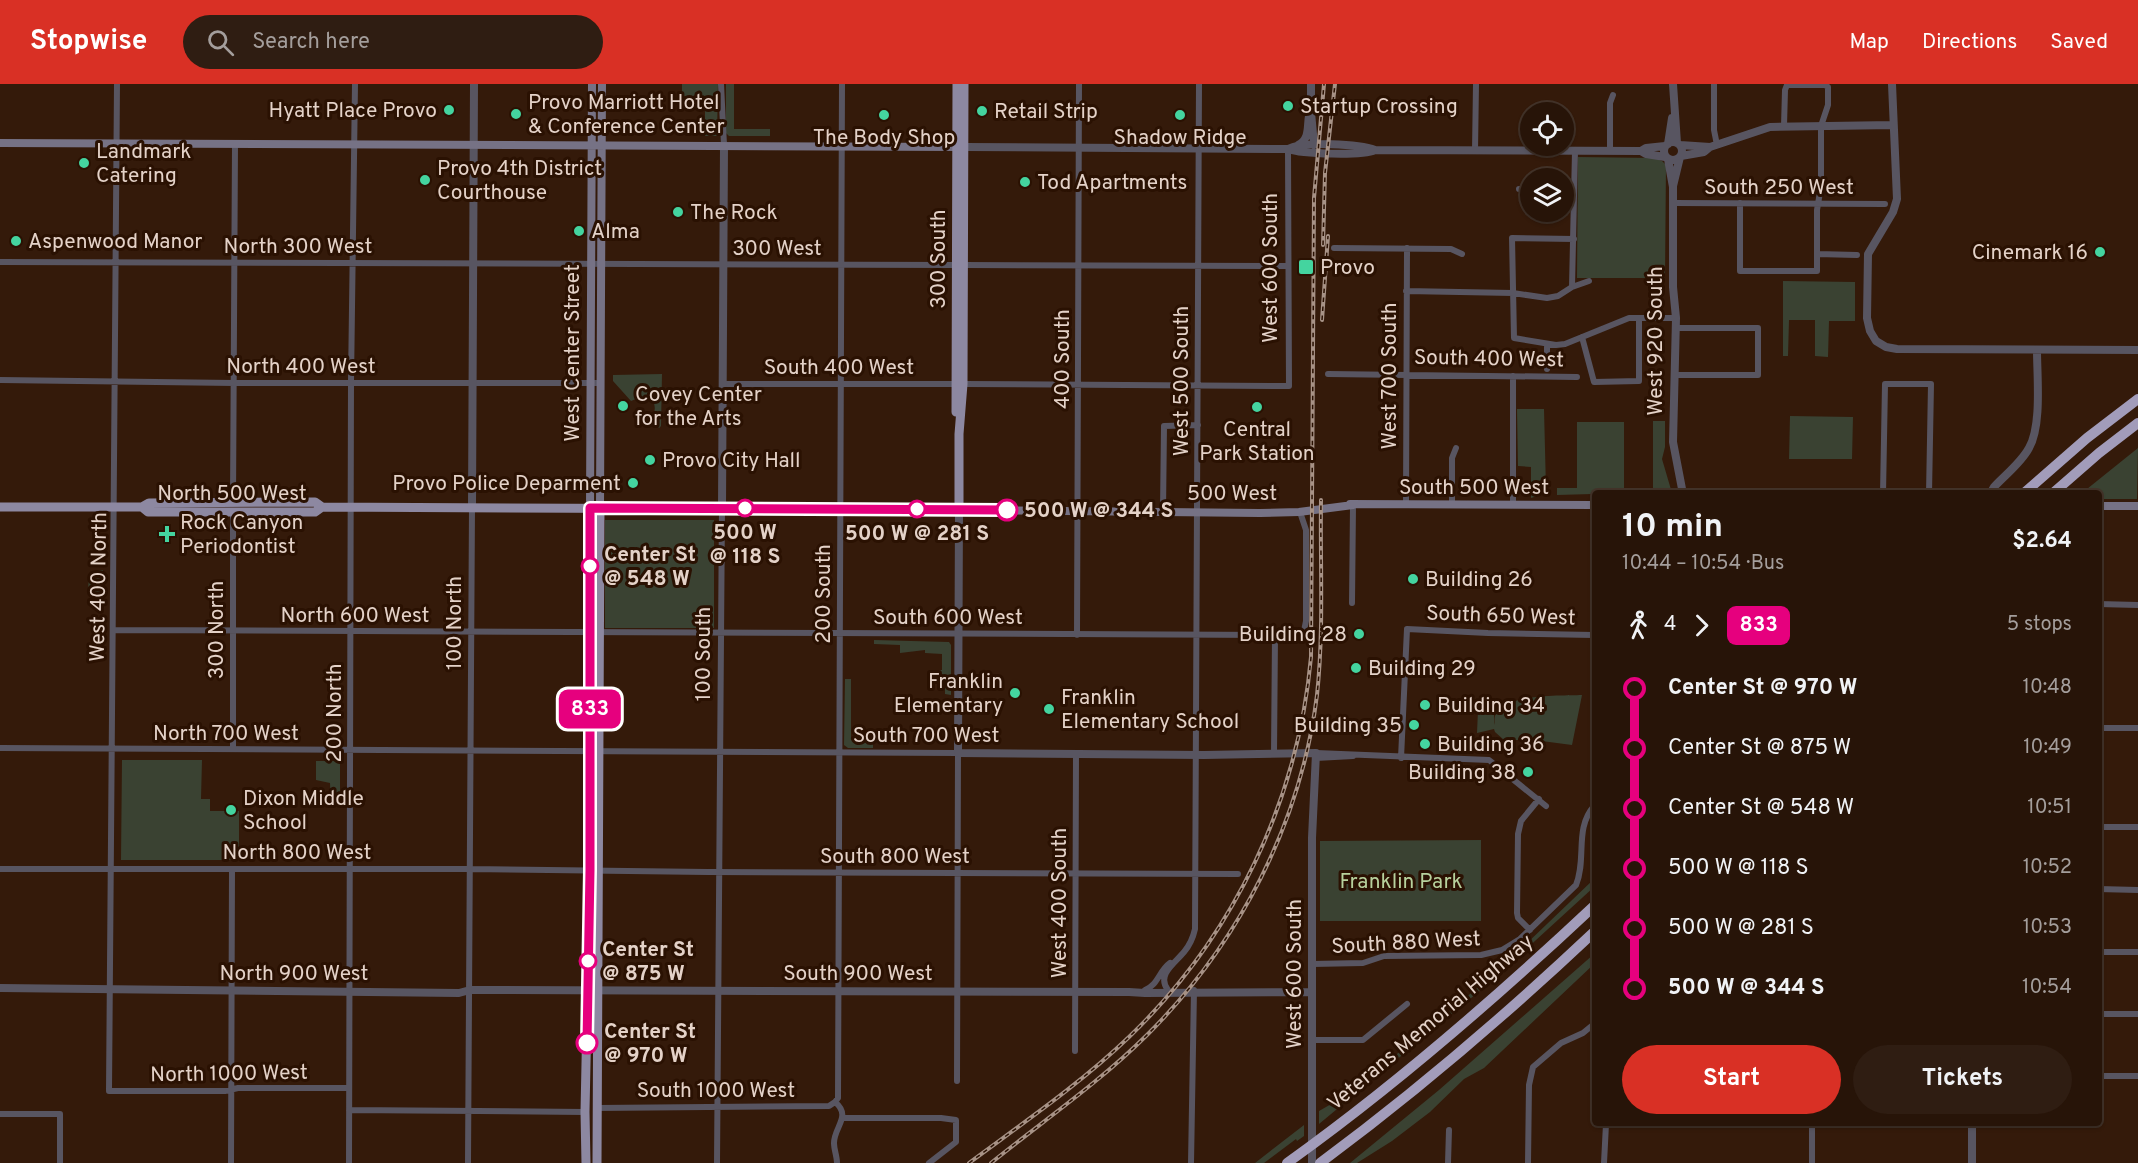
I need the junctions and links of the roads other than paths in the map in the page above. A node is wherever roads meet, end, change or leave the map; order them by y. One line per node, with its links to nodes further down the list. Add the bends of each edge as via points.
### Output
1 (117, 84): 23 (street, West 400 North)
2 (355, 84): 26 (street, 200 North)
3 (474, 84): 28 (street, 100 North)
4 (592, 84): 33 (main road, West Center Street)
5 (602, 84): 34 (main road, West Center Street)
6 (722, 84): 29 (street)
7 (842, 84): 35 (street, 200 South)
8 (957, 84): 37 (main road, 300 South)
9 (964, 84): 37 (main road, 300 South)
10 (1079, 84): 38 (street, 400 South)
11 (1199, 84): 39 (street, West 500 South)
12 (1311, 84): 19 (street)
13 (1476, 84): 42 (street)
14 (1673, 84): 18 (street)
15 (1714, 84): 36 (street)
16 (1892, 84): 20 (street)
17 (1613, 95): 44 (street)
18 (1674, 111): 27 (street); 32 (street)
19 (1311, 112): 30 (street, via 1306,138); 31 (street)
20 (1893, 125): 22 (street); 82 (street, via 1896,206 1868,258 1867,318 1872,335 1893,349)
21 (1784, 126): 22 (street); 22 (street, via 1786,87 1826,85 1828,105); 36 (street)
22 (1821, 126): 52 (street)
23 (117, 142): 24 (main road); 25 (main road); 61 (street, West 400 North)
24 (0, 143)
25 (235, 144): 26 (main road); 63 (street, 300 North)
26 (355, 144): 28 (main road); 64 (street, 200 North)
27 (1679, 144): 32 (street); 36 (street); 46 (street)
28 (473, 145): 33 (main road); 65 (street, 100 North)
29 (724, 145): 34 (main road); 35 (main road); 67 (street, 100 South)
30 (1297, 145): 31 (street); 40 (street)
31 (1314, 145): 41 (street)
32 (1666, 145): 45 (street); 47 (street)
33 (591, 146): 34 (main road); 66 (main road, West Center Street)
34 (602, 146): 66 (main road, West Center Street)
35 (842, 146): 37 (main road); 68 (street, 200 South)
36 (1714, 146): 46 (street)
37 (960, 147): 38 (street); 69 (main road, 300 South)
38 (1079, 148): 39 (street); 70 (street, 400 South)
39 (1199, 148): 40 (street); 72 (street, West 500 South)
40 (1288, 149): 41 (street, via 1347,153); 71 (street, West 600 South)
41 (1375, 150): 42 (street)
42 (1475, 151): 43 (street)
43 (1575, 151): 44 (street); 49 (street)
44 (1610, 151): 45 (street)
45 (1641, 151): 47 (street)
46 (1681, 157): 47 (street, via 1673,161); 48 (street, West 920 South)
47 (1666, 158): 48 (street, West 920 South)
48 (1673, 187): 50 (street, West 920 South)
49 (1574, 188)
50 (1673, 203): 51 (street, South 250 West); 78 (street, West 920 South)
51 (1740, 203): 52 (street, South 250 West); 59 (street, via 1740,271 1817,271)
52 (1818, 203): 53 (street, South 250 West); 59 (street)
53 (1885, 204)
54 (1574, 222): 55 (street)
55 (1574, 239): 74 (street); 76 (street, via 1512,238)
56 (1334, 248): 57 (street)
57 (1407, 248): 58 (street, via 1451,249); 75 (street, West 700 South)
58 (1462, 254)
59 (1817, 254): 60 (street)
60 (1857, 255)
61 (116, 261): 62 (street, North 300 West); 63 (street, North 300 West); 91 (street, West 400 North)
62 (0, 262)
63 (234, 262): 64 (street, North 300 West); 92 (street, 300 North)
64 (352, 263): 65 (street, North 300 West); 93 (street, 200 North)
65 (473, 263): 66 (street, North 300 West); 94 (street, 100 North)
66 (596, 264): 67 (street, 300 West); 95 (main road, West Center Street); 96 (main road, West Center Street)
67 (722, 264): 68 (street, 300 West); 97 (street, 100 South)
68 (841, 265): 69 (street, 300 West); 98 (street, 200 South)
69 (960, 265): 70 (street, 300 West); 99 (main road, 300 South)
70 (1079, 265): 72 (street, 300 West); 100 (street, 400 South)
71 (1288, 266): 72 (street, 300 West); 102 (street, West 600 South)
72 (1198, 267): 101 (street, West 500 South)
73 (1589, 281): 74 (street)
74 (1572, 287): 76 (street, via 1547,298)
75 (1406, 291): 76 (street); 86 (street, West 700 South)
76 (1513, 294): 81 (street, via 1514,338)
77 (1639, 318): 78 (street); 80 (street); 80 (street, via 1639,381 1594,382)
78 (1676, 318): 79 (street, West 920 South)
79 (1676, 328): 87 (street, West 920 South); 87 (street, via 1758,328 1758,375)
80 (1582, 337): 81 (street, via 1565,344)
81 (1547, 344): 84 (street)
82 (2037, 350): 83 (street); 110 (street, via 2035,433 2028,450)
83 (2138, 350)
84 (1547, 369)
85 (1328, 374): 86 (street, South 400 West)
86 (1406, 374): 88 (street, South 400 West); 113 (street, West 700 South)
87 (1675, 375): 107 (street, West 920 South, via 1673,447)
88 (1513, 376): 89 (street, South 400 West); 116 (street)
89 (1577, 376)
90 (0, 380): 91 (street, North 400 West)
91 (116, 380): 92 (street, North 400 West); 121 (street, West 400 North)
92 (234, 382): 93 (street, North 400 West); 122 (street, 300 North)
93 (351, 382): 94 (street, North 400 West); 123 (street, 200 North)
94 (472, 383): 95 (street, North 400 West); 124 (street, 100 North)
95 (590, 383): 96 (street, North 400 West); 125 (main road, West Center Street)
96 (601, 383): 126 (main road, West Center Street)
97 (722, 384): 98 (street, South 400 West); 127 (street, 100 South)
98 (841, 384): 99 (street, South 400 West); 128 (street, 200 South)
99 (959, 384): 100 (street, South 400 West); 129 (main road, 300 South)
100 (1078, 385): 101 (street, South 400 West); 130 (street, 400 South)
101 (1198, 386): 102 (street, South 400 West); 105 (street, West 500 South)
102 (1289, 386)
103 (2138, 399): 111 (highway)
104 (2138, 423): 112 (highway)
105 (1198, 425): 131 (street, via 1164,426); 132 (street, West 500 South)
106 (1456, 448): 115 (street, via 1452,458)
107 (1682, 490)
108 (1883, 490): 109 (street, via 1885,384 1931,384)
109 (1929, 490)
110 (1992, 490)
111 (2027, 490)
112 (2056, 490)
113 (1406, 504): 114 (main road, South 500 West); 115 (main road, South 500 West)
114 (1353, 505): 133 (main road, South 500 West, via 1337,503); 134 (main road, South 500 West); 135 (street)
115 (1452, 505): 116 (main road, South 500 West)
116 (1513, 505): 117 (main road, South 500 West)
117 (1592, 505)
118 (2102, 506): 119 (main road)
119 (2138, 506)
120 (0, 507): 121 (main road, North 500 West)
121 (115, 507): 122 (main road, North 500 West, via 142,507 148,512); 138 (street, West 400 North)
122 (233, 507): 123 (main road, North 500 West, via 315,512 322,507); 139 (street, 300 North)
123 (351, 507): 124 (main road, North 500 West); 140 (street, 200 North)
124 (472, 507): 125 (main road, North 500 West); 141 (street, 100 North)
125 (590, 508): 126 (main road, North 500 West); 142 (main road, West Center Street)
126 (600, 508): 127 (main road, 500 West); 142 (main road, West Center Street)
127 (722, 508): 128 (main road, 500 West); 144 (street, 100 South)
128 (840, 509): 129 (main road, 500 West); 143 (street, 200 South)
129 (959, 510): 130 (main road, 500 West); 145 (street, 300 South)
130 (1078, 511): 131 (main road, 500 West); 146 (street, 400 South)
131 (1163, 511): 132 (main road, 500 West)
132 (1197, 512): 133 (main road, 500 West); 147 (street, West 500 South)
133 (1288, 512): 134 (main road, South 500 West)
134 (1300, 512): 148 (street, South 600 West, via 1306,527 1306,626 1300,634)
135 (1352, 603)
136 (2102, 604): 137 (street)
137 (2138, 605)
138 (114, 630): 139 (street, North 600 West); 153 (street, West 400 North)
139 (233, 631): 140 (street, North 600 West); 154 (street, 300 North)
140 (351, 632): 141 (street, North 600 West); 155 (street, 200 North)
141 (472, 632): 142 (street, North 600 West); 156 (street, 100 North)
142 (595, 632): 144 (street, South 600 West); 157 (main road, West Center Street)
143 (840, 633): 144 (street, South 600 West); 145 (street, South 600 West); 159 (street, 200 South)
144 (721, 634): 158 (street, 100 South)
145 (959, 634): 146 (street, South 600 West); 160 (street, 300 South)
146 (1077, 634): 147 (street, South 600 West)
147 (1197, 635): 148 (street, South 600 West); 163 (street, West 500 South)
148 (1275, 635): 161 (street)
149 (1592, 635): 166 (street, South 650 West, via 1407,629)
150 (2138, 728): 151 (street)
151 (2102, 729)
152 (0, 748): 153 (street, North 700 West)
153 (113, 749): 154 (street, North 700 West); 173 (street, West 400 North)
154 (233, 749): 155 (street, North 700 West)
155 (350, 750): 156 (street, North 700 West); 174 (street, 200 North)
156 (470, 752): 157 (street, North 700 West); 176 (street, 100 North)
157 (595, 752): 158 (street, South 700 West); 177 (main road, West Center Street)
158 (721, 752): 159 (street, South 700 West); 178 (street, 100 South)
159 (839, 753): 160 (street, South 700 West); 179 (street, 200 South)
160 (958, 753): 162 (street, South 700 West); 180 (street)
161 (1274, 753): 164 (street, South 700 West); 165 (street, South 700 West)
162 (1077, 754): 163 (street, South 700 West); 181 (street, West 400 South)
163 (1196, 755): 164 (street, South 700 West); 182 (street, West 500 South)
164 (1257, 755): 165 (street, South 700 West)
165 (1313, 756): 166 (street, South 700 West); 192 (street, West 600 South)
166 (1401, 758): 167 (street, South 700 West, via 1489,760)
167 (1539, 800): 168 (street, South 700 West); 187 (street, via 1524,816 1518,834 1517,913)
168 (1546, 806)
169 (1592, 809): 187 (street, South 880 West, via 1583,824 1581,872 1576,885)
170 (2102, 827): 171 (street)
171 (2138, 827)
172 (0, 868): 173 (street, North 800 West)
173 (111, 868): 175 (street, North 800 West); 194 (street, West 400 North)
174 (350, 868): 175 (street, North 800 West); 176 (street, North 800 West); 201 (street, 200 North)
175 (232, 869): 200 (street)
176 (470, 869): 177 (street, North 800 West); 197 (street, 100 North)
177 (594, 871): 178 (street, South 800 West); 195 (main road, West Center Street); 196 (main road, West Center Street)
178 (719, 872): 179 (street, South 800 West); 202 (street, 100 South)
179 (839, 872): 180 (street, South 800 West); 203 (street, 200 South)
180 (958, 873): 181 (street, South 800 West); 205 (street)
181 (1076, 873): 182 (street, South 800 West); 206 (street, West 400 South)
182 (1195, 874): 183 (street, South 800 West); 191 (street, West 500 South, via 1193,937)
183 (1238, 874)
184 (2102, 889): 185 (street)
185 (2138, 890)
186 (1592, 908): 244 (highway, Veterans Memorial Highway, via 1469,1019)
187 (1530, 930): 192 (street, South 880 West, via 1511,945 1483,955 1384,956 1363,963)
188 (1592, 934): 233 (highway, Veterans Memorial Highway, via 1483,1033)
189 (2102, 952): 190 (street)
190 (2138, 952)
191 (1173, 962): 198 (street); 199 (street, West 500 South, via 1164,978)
192 (1312, 964): 208 (street, West 600 South)
193 (0, 988): 194 (street, North 900 West)
194 (110, 989): 200 (street, North 900 West); 220 (street, West 400 North)
195 (588, 989): 196 (street, South 900 West); 197 (street, North 900 West); 226 (main road, West Center Street)
196 (599, 989): 202 (street, South 900 West); 222 (main road, West Center Street)
197 (470, 990): 201 (street, North 900 West); 225 (street, 100 North)
198 (1145, 990): 199 (street, South 900 West); 207 (street, South 900 West)
199 (1168, 990): 204 (street, South 900 West)
200 (232, 991): 201 (street, North 900 West); 219 (street)
201 (350, 991): 218 (street, 200 North)
202 (718, 991): 203 (street, South 900 West); 223 (street, 100 South)
203 (838, 991): 205 (street, South 900 West); 221 (street, 200 South)
204 (1194, 991): 207 (street, South 900 West); 208 (street, South 900 West); 243 (street)
205 (957, 992): 206 (street, South 900 West); 217 (street)
206 (1075, 992): 207 (street, South 900 West); 214 (street, West 400 South)
207 (1129, 992)
208 (1312, 992): 213 (street, West 600 South)
209 (1407, 1004): 213 (street, via 1363,1040)
210 (2102, 1014): 211 (street)
211 (2138, 1014)
212 (1592, 1026): 247 (street, via 1561,1043 1537,1063 1530,1075)
213 (1312, 1040): 245 (street, West 600 South)
214 (1074, 1051)
215 (2102, 1076): 216 (street)
216 (2138, 1076)
217 (957, 1082)
218 (349, 1088): 219 (street, North 1000 West); 224 (street, 200 North)
219 (231, 1090): 220 (street, North 1000 West); 236 (street)
220 (109, 1091)
221 (835, 1102): 223 (street, South 1000 West, via 829,1106); 228 (street)
222 (596, 1107): 223 (street, South 1000 West); 234 (main road, West Center Street)
223 (717, 1108): 240 (street, 100 South)
224 (349, 1110): 225 (street); 237 (street, 200 North)
225 (469, 1111): 226 (street); 238 (street, 100 North)
226 (585, 1112): 239 (main road, West Center Street)
227 (0, 1114): 235 (street, via 60,1114)
228 (843, 1118): 241 (street, via 834,1143); 242 (street, via 956,1120 956,1142)
229 (1606, 1126): 248 (street)
230 (1812, 1126): 249 (street)
231 (1971, 1126): 250 (street)
232 (1449, 1131): 246 (street)
233 (1323, 1160)
234 (596, 1162)
235 (60, 1163)
236 (231, 1163)
237 (349, 1163)
238 (468, 1163)
239 (586, 1163)
240 (717, 1163)
241 (837, 1163)
242 (929, 1163)
243 (1191, 1163)
244 (1287, 1163)
245 (1312, 1163)
246 (1448, 1163)
247 (1528, 1163)
248 (1604, 1163)
249 (1812, 1163)
250 (1972, 1163)

